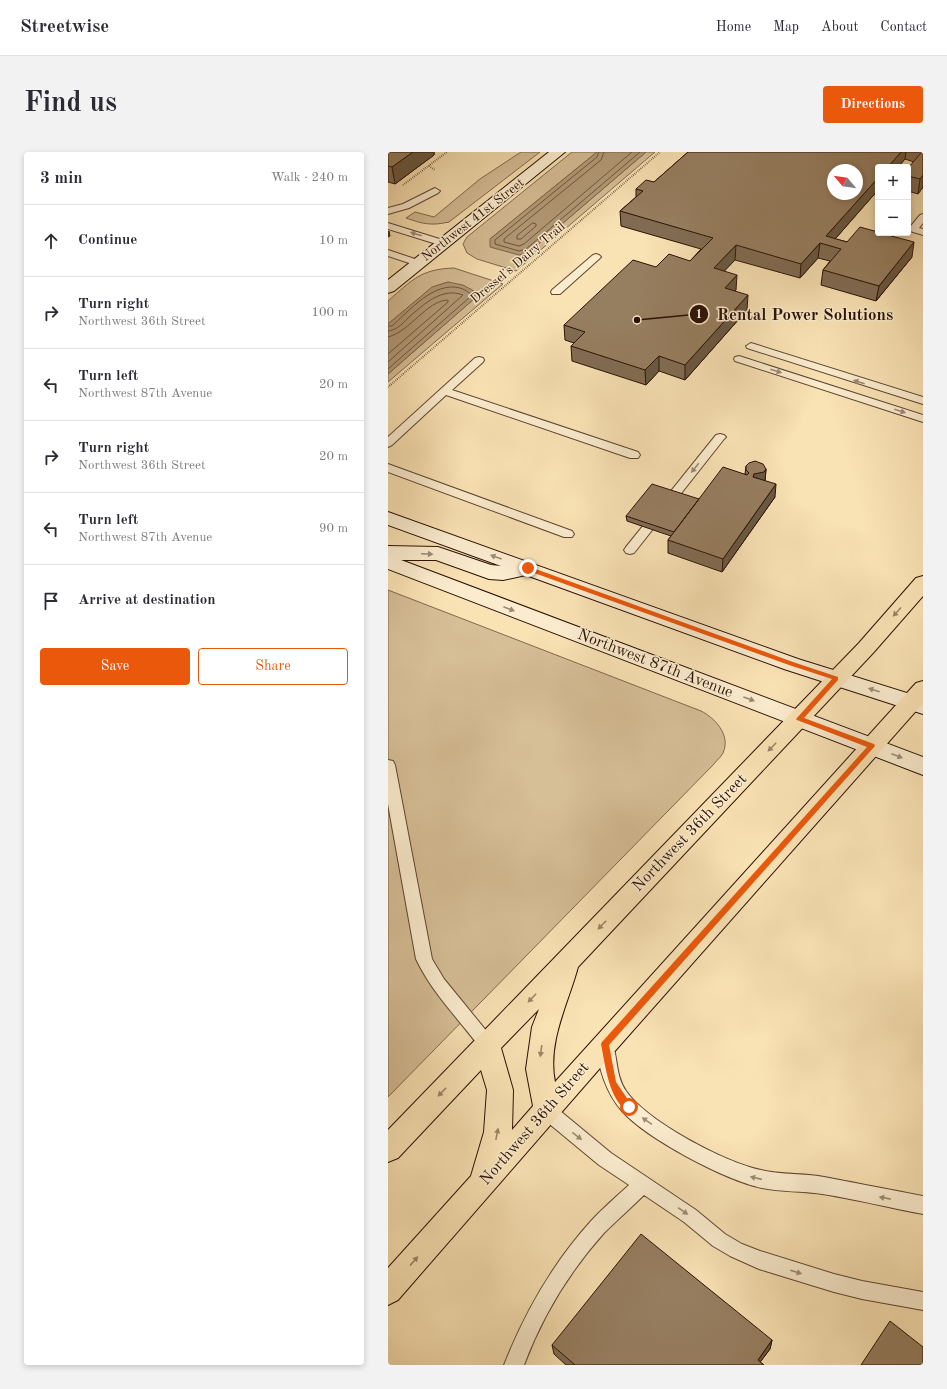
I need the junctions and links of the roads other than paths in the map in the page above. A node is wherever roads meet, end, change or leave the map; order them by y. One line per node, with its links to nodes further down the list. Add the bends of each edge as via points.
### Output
1 (558, 152): 7 (main road, Northwest 41st Street)
2 (436, 191): 3 (lane, via 406,206)
3 (388, 211)
4 (923, 217): 6 (lane, via 913,229)
5 (388, 226): 7 (lane, one-way to 5)
6 (923, 232)
7 (443, 243): 10 (main road, Northwest 41st Street)
8 (388, 253): 10 (lane)
9 (596, 257): 12 (lane)
10 (418, 263): 11 (main road, Northwest 41st Street)
11 (388, 288)
12 (556, 292)
13 (750, 346): 17 (lane, one-way to 13)
14 (479, 360): 16 (lane)
15 (739, 360): 18 (lane, one-way to 18)
16 (444, 391): 20 (lane); 21 (lane)
17 (923, 401)
18 (923, 419)
19 (720, 438): 25 (lane, one-way to 25)
20 (388, 443)
21 (634, 455)
22 (388, 468): 24 (lane)
23 (388, 518): 28 (main road, one-way to 23)
24 (568, 534)
25 (630, 550)
26 (388, 553): 28 (main road, one-way to 28, via 438,554 489,572 503,573)
27 (388, 562): 32 (main road, Northwest 87th Avenue, one-way to 32)
28 (528, 568): 30 (main road)
29 (923, 583): 30 (main road, Northwest 36th Street, one-way to 30)
30 (836, 678): 31 (main road, one-way to 30); 32 (main road, Northwest 36th Street)
31 (919, 699): 33 (main road, Northwest 36th Street)
32 (799, 719): 33 (main road, Northwest 87th Avenue); 36 (main road, Northwest 36th Street, one-way to 36)
33 (872, 746): 35 (main road, Northwest 87th Avenue, one-way to 35); 38 (main road, Northwest 36th Street)
34 (388, 765): 37 (lane, via 424,959 430,973)
35 (923, 766)
36 (568, 960): 37 (main road, Northwest 36th Street, one-way to 37); 39 (main road, one-way to 39, via 545,1027 539,1069)
37 (487, 1044): 40 (main road, Northwest 36th Street, one-way to 40); 41 (main road, one-way to 37, via 498,1132 500,1090)
38 (605, 1044): 39 (main road, Northwest 36th Street); 43 (lane, one-way to 38, via 821,1185 769,1181 721,1164 660,1130 629,1107 613,1083)
39 (547, 1111): 41 (main road, Northwest 36th Street); 42 (lane, one-way to 42, via 605,1158)
40 (388, 1149)
41 (482, 1184): 44 (main road, Northwest 36th Street, one-way to 41)
42 (643, 1184): 45 (lane, one-way to 45, via 690,1216 719,1240 758,1260 834,1283); 46 (lane, via 597,1227 568,1264 521,1344)
43 (923, 1205)
44 (388, 1290)
45 (923, 1301)
46 (514, 1365)

